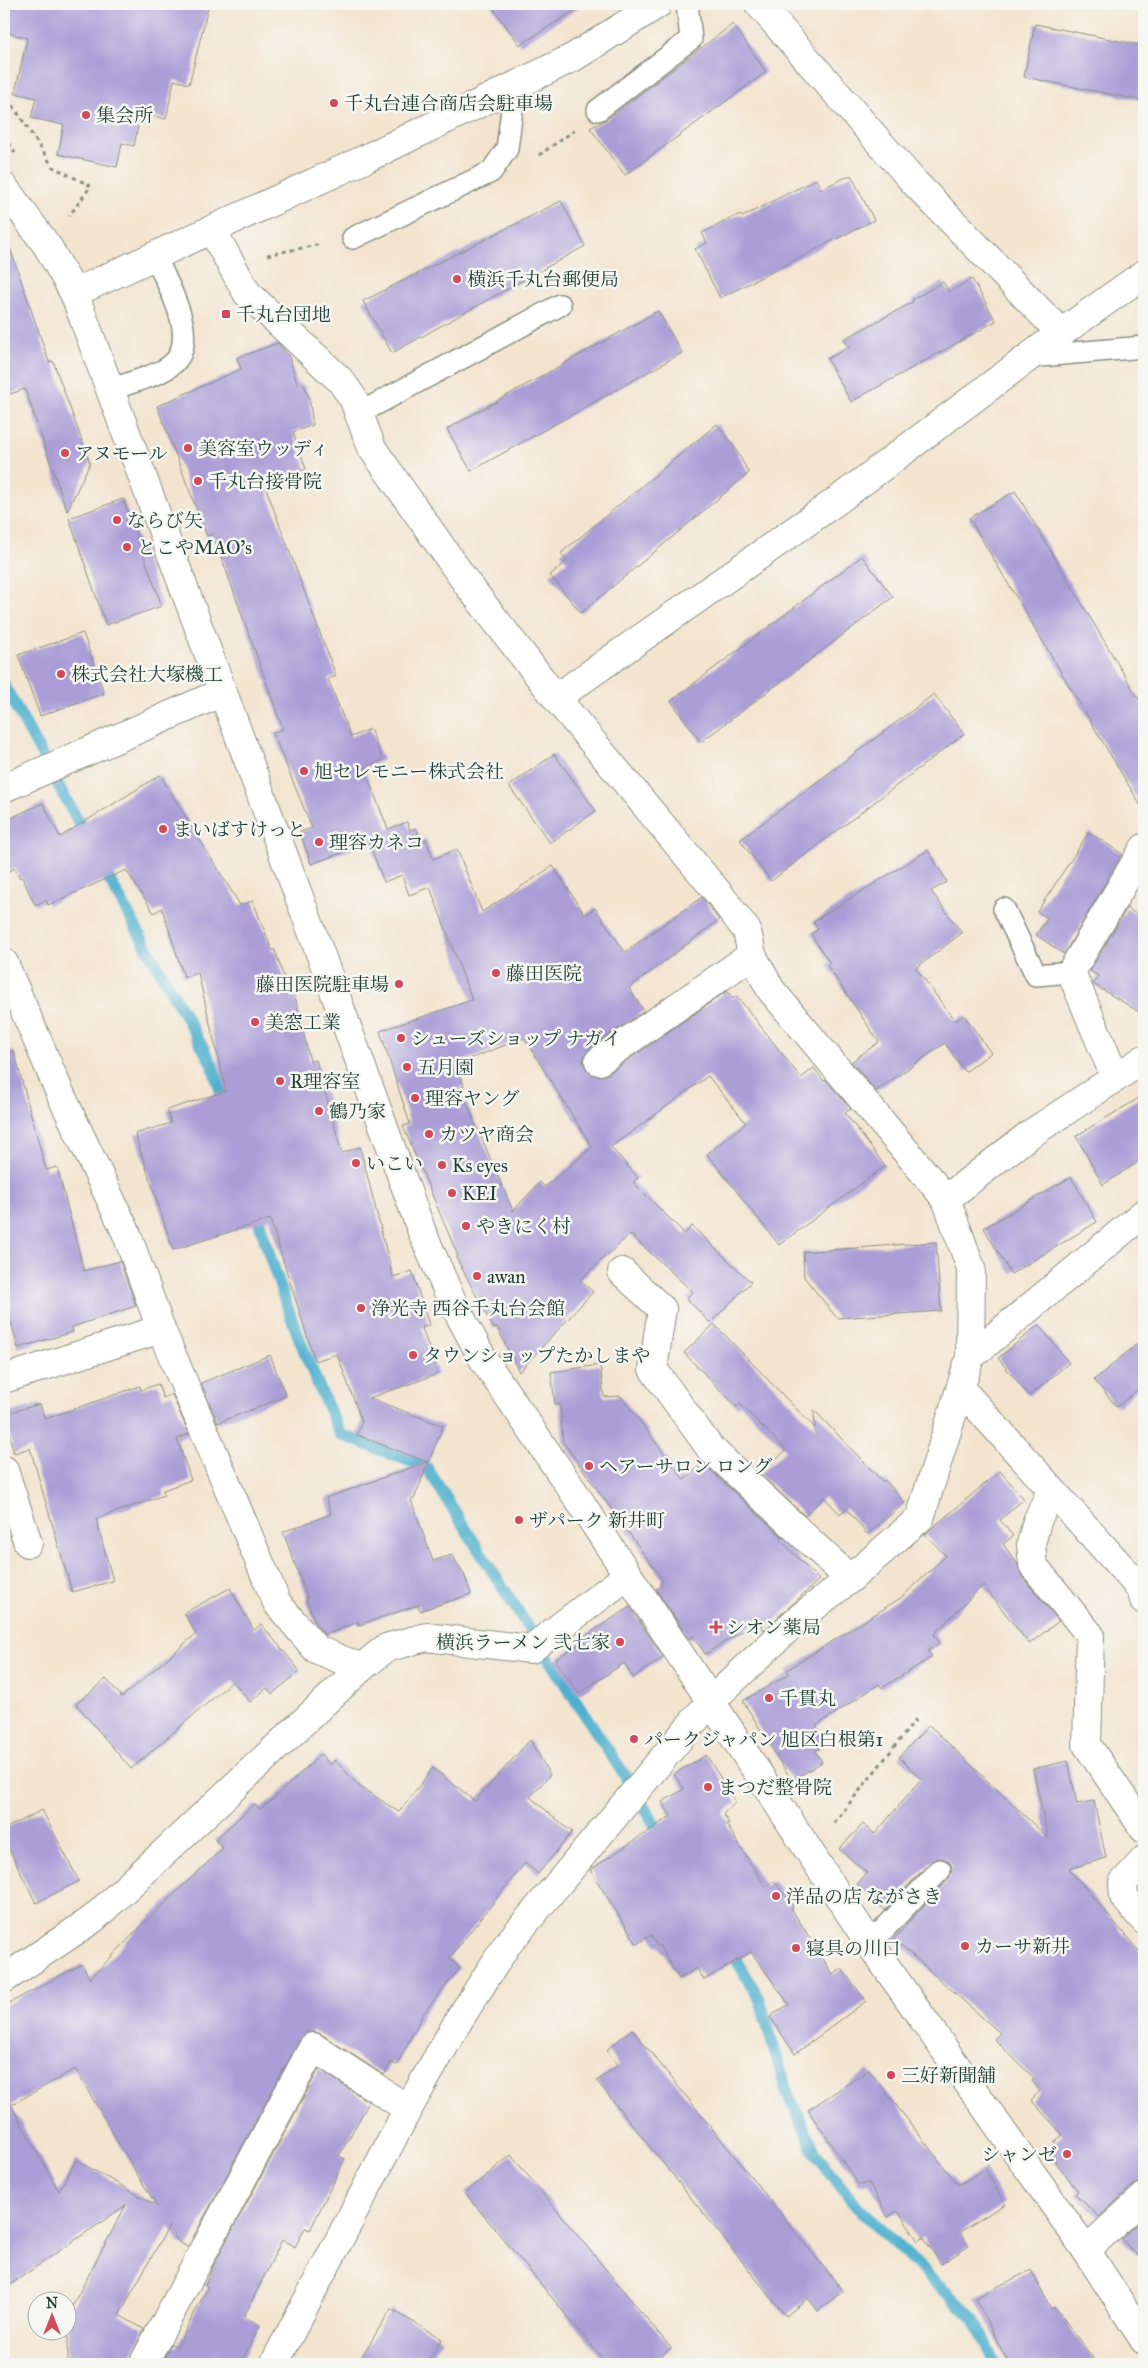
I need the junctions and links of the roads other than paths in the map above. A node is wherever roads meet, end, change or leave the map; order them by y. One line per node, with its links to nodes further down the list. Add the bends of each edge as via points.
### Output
1 (658, 4): 4 (street, via 574,57)
2 (687, 4): 5 (lane, via 692,39)
3 (759, 4): 13 (street, via 913,181)
4 (514, 86): 7 (street); 8 (lane, via 507,149 491,172)
5 (598, 110)
6 (4, 186): 11 (street, via 48,247)
7 (212, 230): 9 (street); 17 (street, via 247,293 340,380 354,398)
8 (354, 238)
9 (155, 256): 11 (street); 16 (lane, via 184,325 180,354 170,366)
10 (1144, 274): 13 (street)
11 (74, 293): 16 (street)
12 (560, 304): 17 (lane)
13 (1061, 333): 15 (street)
14 (1144, 347): 15 (lane)
15 (1028, 358): 19 (street, via 838,500)
16 (109, 390): 18 (street)
17 (358, 414): 19 (street, via 372,448 468,584)
18 (223, 692): 20 (street); 39 (street, via 422,1232 452,1301 483,1359)
19 (556, 698): 23 (street, via 720,895 747,932)
20 (4, 788)
21 (1144, 848): 25 (street)
22 (1004, 909): 25 (lane, via 1036,975)
23 (752, 955): 27 (street); 29 (street, via 771,990)
24 (4, 963): 32 (street, via 60,1093 126,1232)
25 (1070, 972): 28 (street)
26 (1144, 1059): 28 (street)
27 (599, 1061)
28 (1115, 1077): 29 (street, via 1029,1135)
29 (946, 1199): 33 (street, via 971,1268)
30 (1144, 1213): 33 (street)
31 (622, 1272): 40 (street, via 662,1308 652,1369 710,1448)
32 (161, 1329): 34 (street); 42 (street, via 277,1603 316,1650)
33 (970, 1357): 35 (street)
34 (4, 1380)
35 (961, 1389): 37 (street); 40 (street, via 920,1518)
36 (4, 1470): 38 (street)
37 (1051, 1491): 41 (street); 44 (street, via 1036,1521 1030,1544 1033,1565 1090,1635 1088,1745)
38 (28, 1543)
39 (628, 1575): 42 (street, via 532,1650 426,1637 386,1648); 43 (street)
40 (850, 1579): 43 (street, via 797,1620)
41 (1143, 1591)
42 (361, 1668): 49 (street, via 93,1919)
43 (710, 1702): 48 (street); 50 (street, via 506,1946)
44 (1144, 1829)
45 (1144, 1860): 47 (street, via 1123,1883 1123,1889 1124,1897)
46 (940, 1870): 48 (lane)
47 (1144, 1920)
48 (870, 1944): 52 (street)
49 (7, 1967)
50 (408, 2109): 54 (street, via 314,2047); 55 (street)
51 (1144, 2197): 52 (street)
52 (1086, 2250): 53 (street)
53 (1144, 2340)
54 (143, 2364)
55 (274, 2364)

